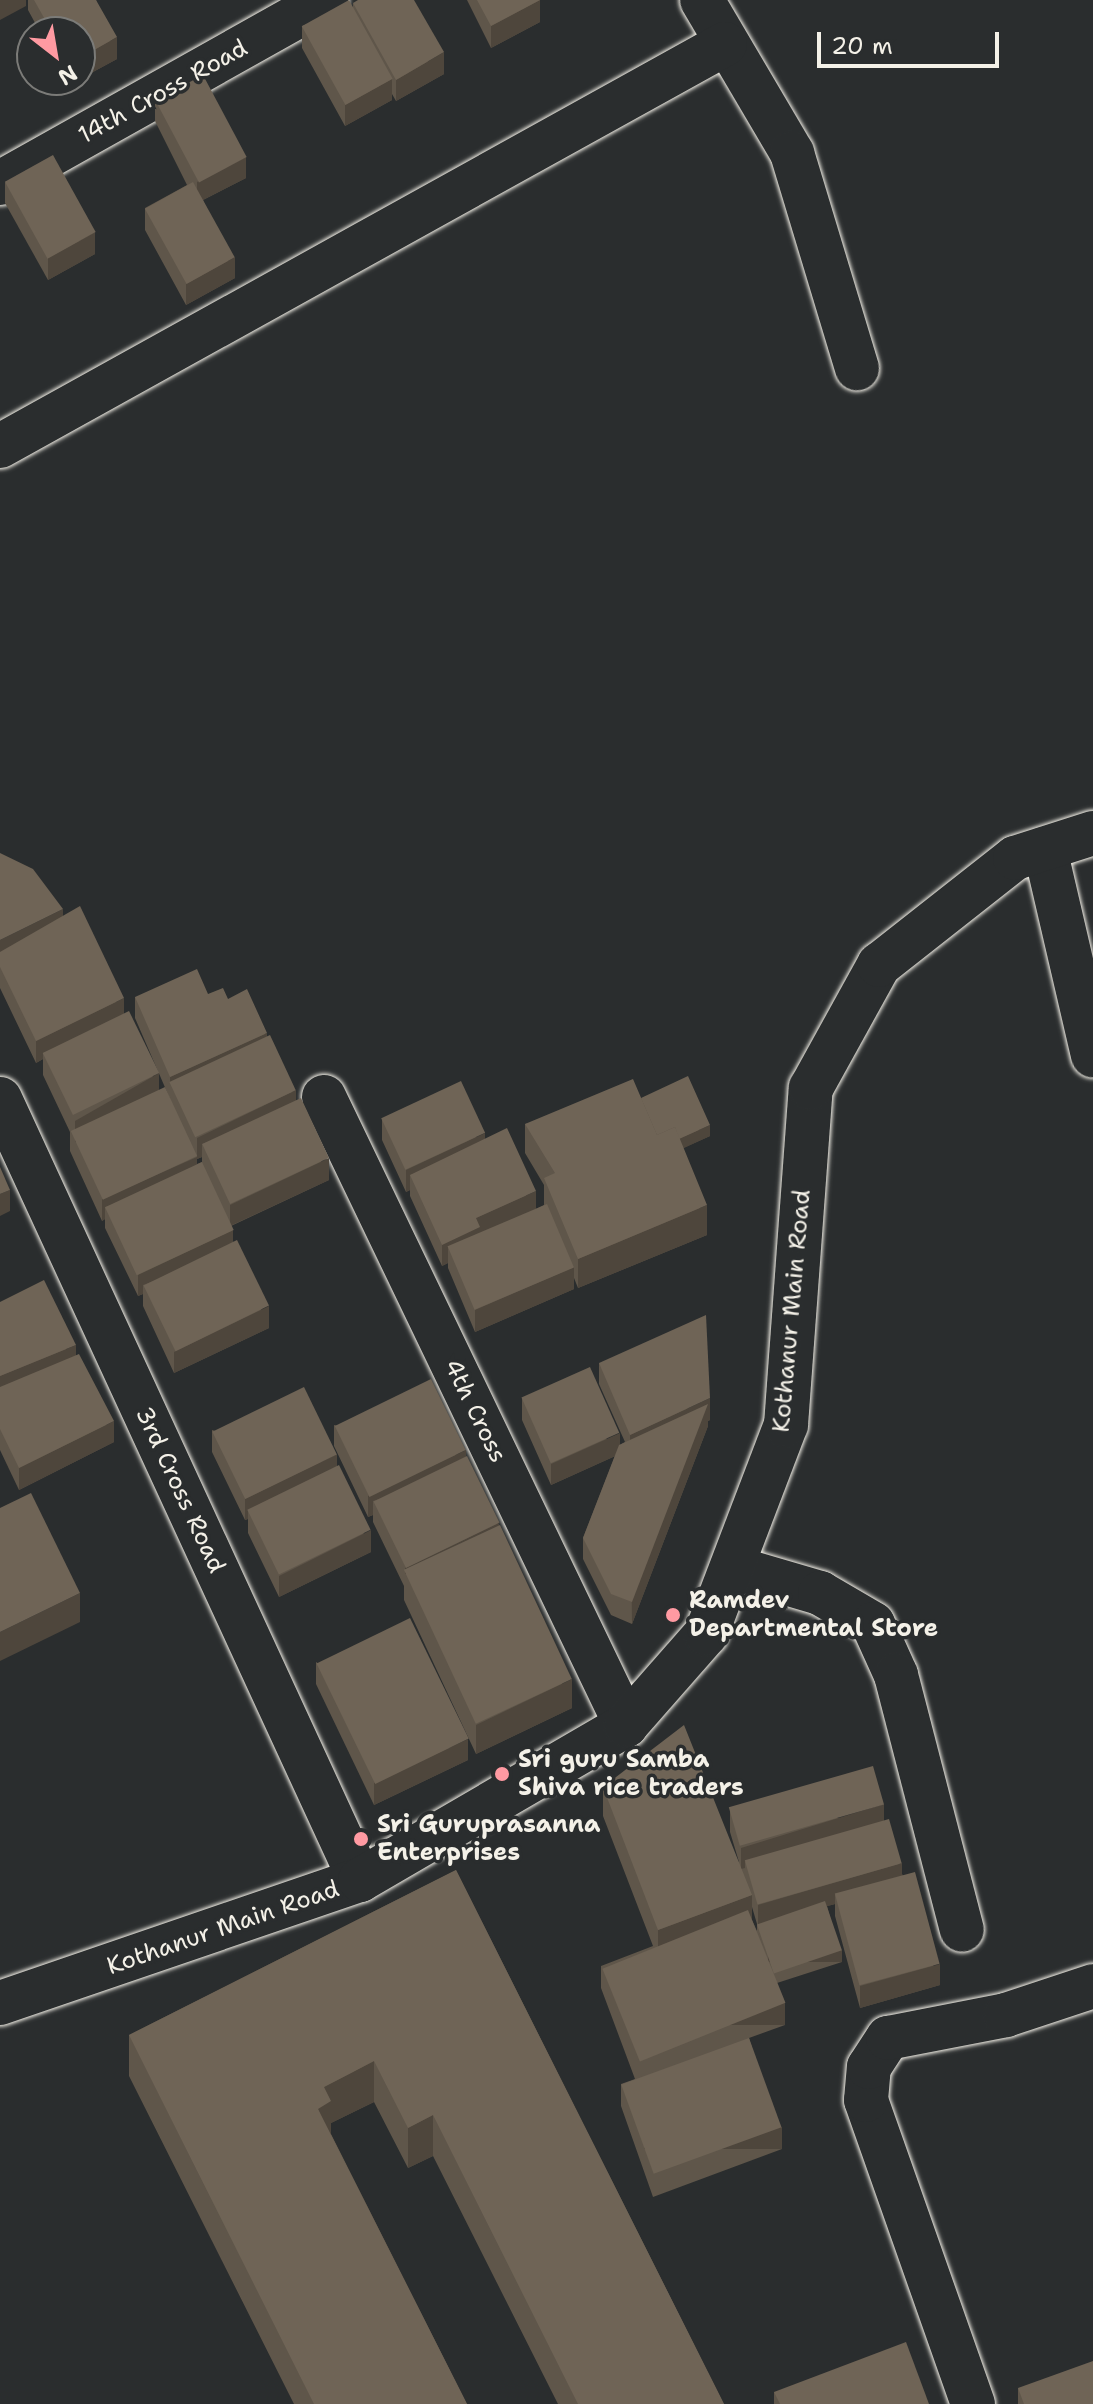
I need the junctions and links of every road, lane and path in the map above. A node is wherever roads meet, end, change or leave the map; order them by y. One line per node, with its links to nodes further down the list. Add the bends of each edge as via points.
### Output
1 (326, 0): 4 (street, 14th Cross Road)
2 (702, 0): 3 (street)
3 (725, 44): 5 (street, via 792,153); 6 (street)
4 (0, 183)
5 (857, 368)
6 (0, 446)
7 (1093, 833): 8 (street, Kothanur Main Road)
8 (1045, 849): 9 (street); 12 (street, Kothanur Main Road, via 1015,858 879,965 811,1088 786,1425)
9 (1093, 1055)
10 (324, 1097): 13 (street, 4th Cross)
11 (0, 1099): 14 (street, 3rd Cross Road)
12 (735, 1568): 13 (street, Kothanur Main Road, via 706,1634); 15 (street, via 820,1593 873,1624 896,1675)
13 (626, 1725): 14 (street, Kothanur Main Road)
14 (360, 1880): 17 (street, Kothanur Main Road)
15 (962, 1930)
16 (1093, 1986): 18 (street, via 1006,2015 888,2038 869,2067 866,2100)
17 (2, 1998)
18 (973, 2404)

